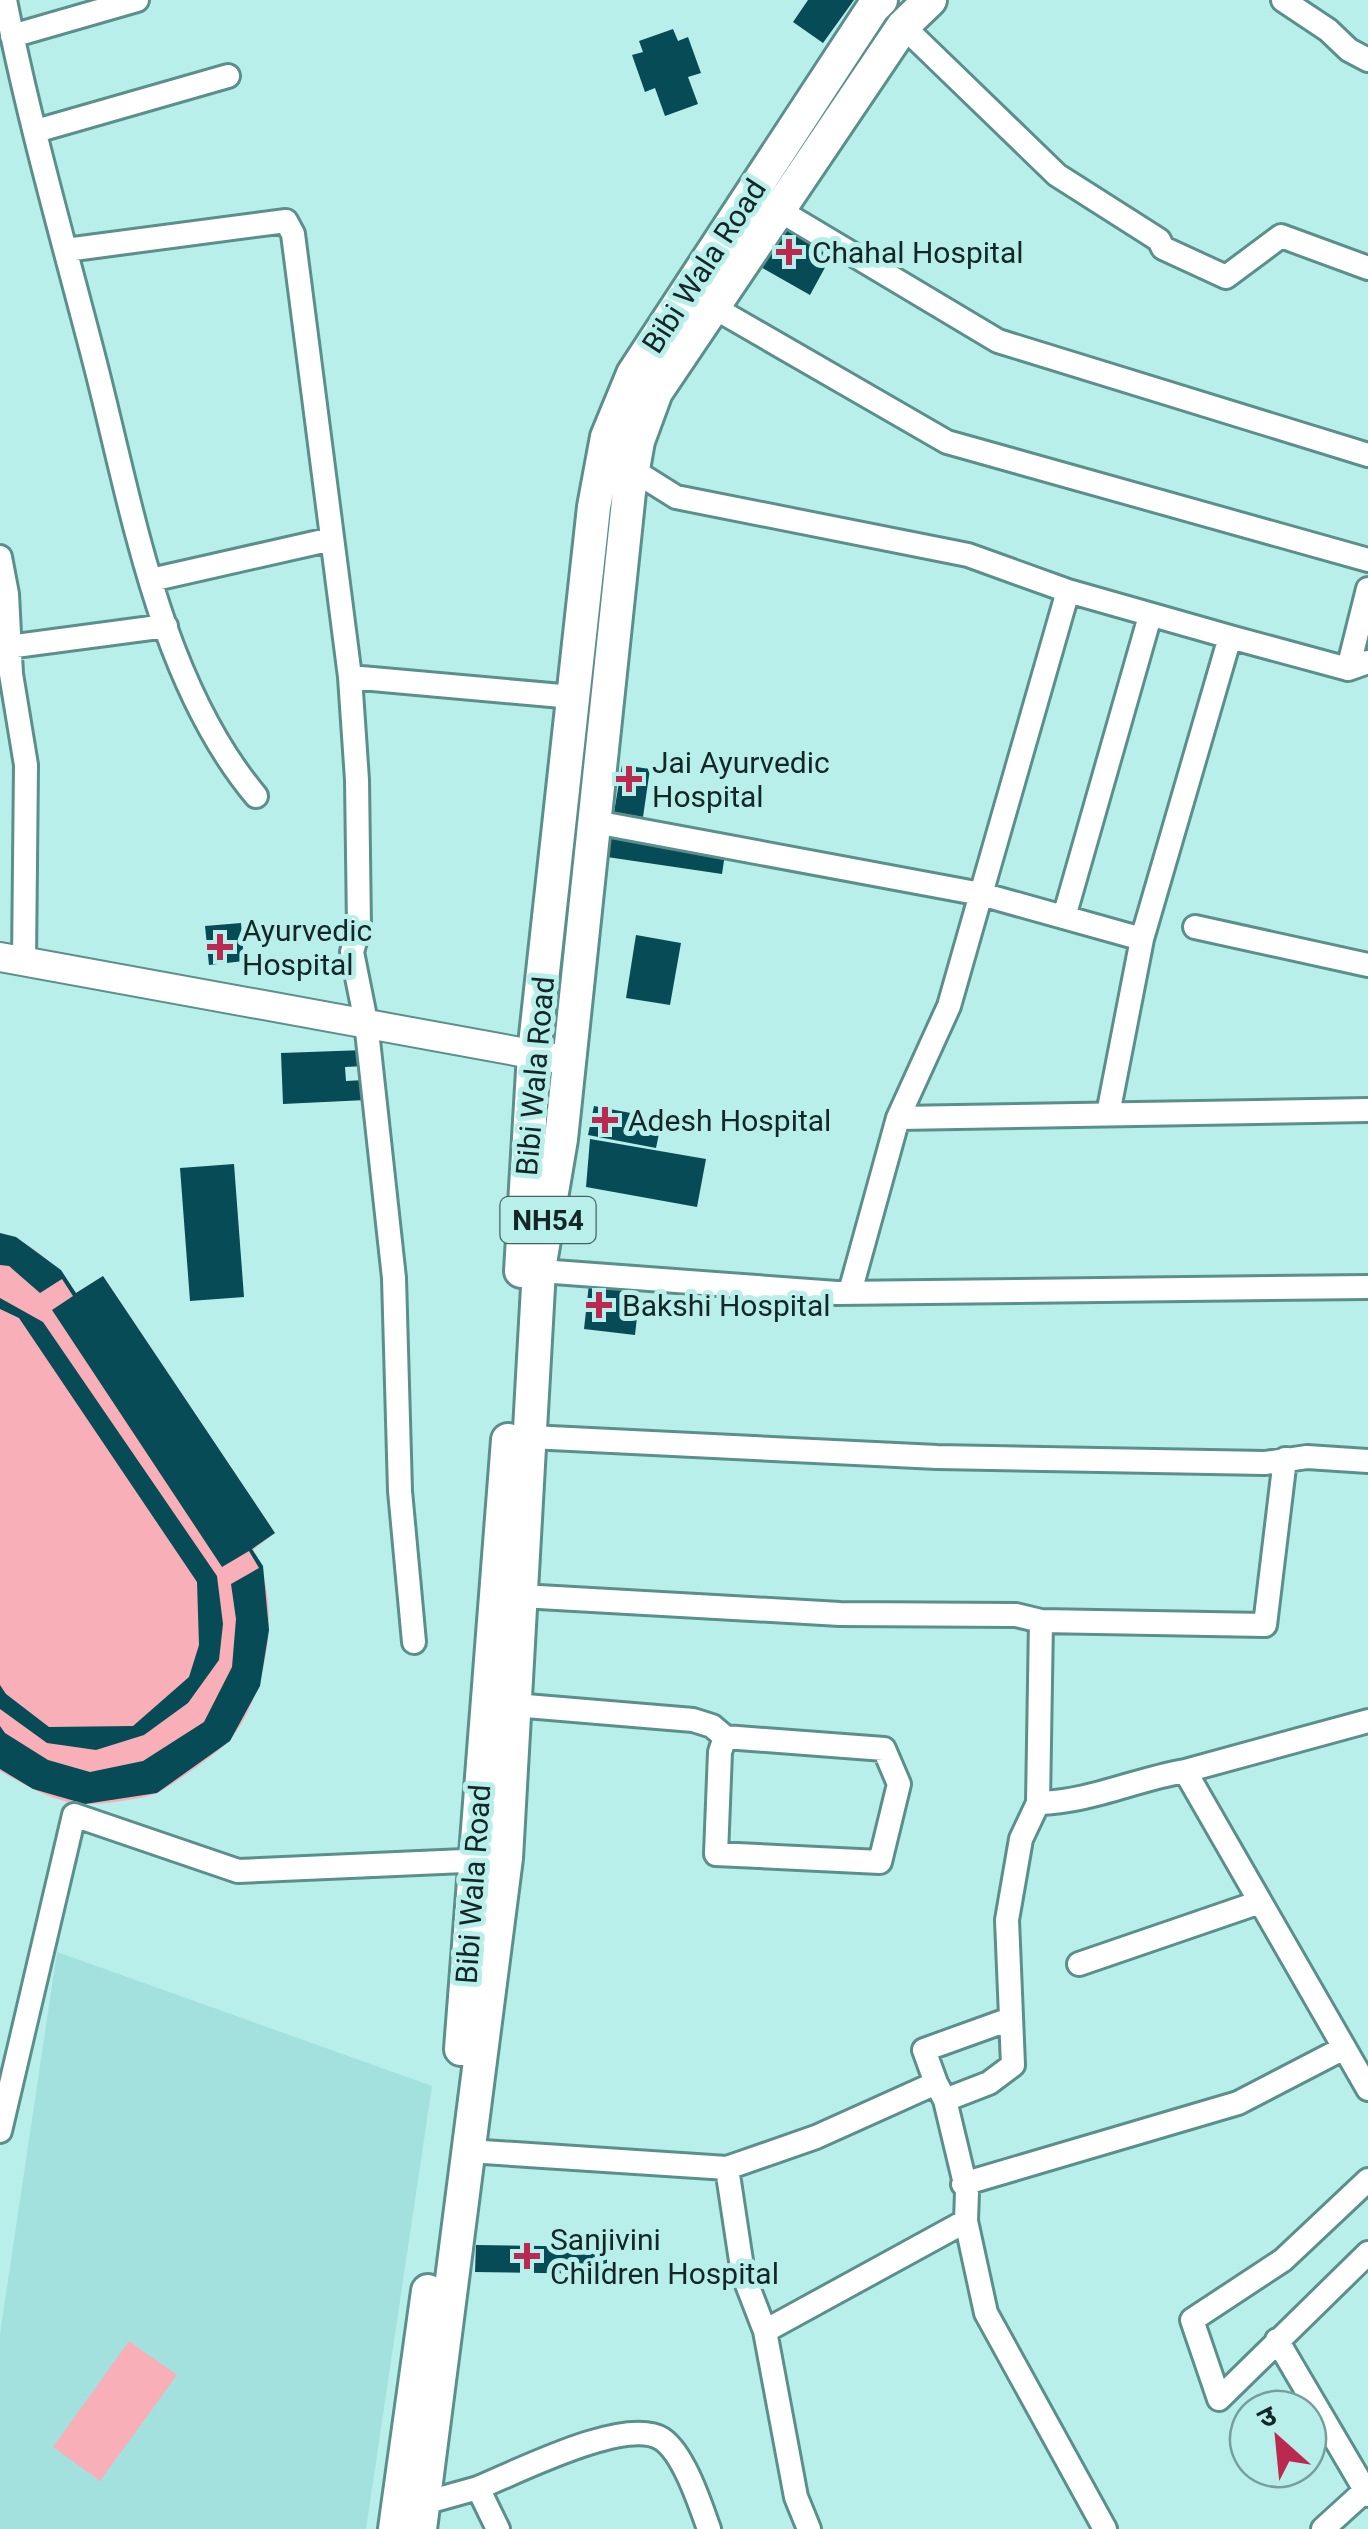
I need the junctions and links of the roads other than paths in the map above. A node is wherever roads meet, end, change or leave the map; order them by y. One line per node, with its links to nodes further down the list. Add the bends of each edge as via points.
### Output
1 (5, 0): 7 (street)
2 (137, 0): 7 (street)
3 (881, 0): 14 (highway, Bibi Wala Road / NH54)
4 (930, 0): 6 (highway, NH54)
5 (1283, 0): 8 (street)
6 (903, 26): 11 (highway, NH54); 13 (street, via 1057,175 1163,248 1226,276 1281,236)
7 (12, 36): 10 (street)
8 (1368, 60)
9 (228, 76): 10 (street)
10 (36, 131): 12 (street)
11 (778, 208): 14 (highway, NH54); 15 (street, via 998,341)
12 (66, 250): 17 (street, via 286,222 293,234); 20 (street)
13 (1368, 268)
14 (700, 299): 16 (highway, NH54, via 656,392); 19 (street, via 948,442); 29 (highway, Bibi Wala Road / NH54, via 634,374 607,437)
15 (1368, 454)
16 (633, 470): 22 (street, via 676,497 968,555); 31 (highway, NH54)
17 (332, 539): 20 (street); 28 (street)
18 (0, 558): 26 (street)
19 (1368, 560)
20 (151, 580): 24 (street)
21 (1368, 589): 27 (street)
22 (1068, 591): 23 (street); 32 (street)
23 (1150, 616): 25 (street); 33 (street)
24 (166, 626): 26 (street); 30 (street, via 195,700)
25 (1230, 637): 27 (street); 35 (street)
26 (5, 647): 36 (street, via 26,765)
27 (1358, 666)
28 (350, 677): 29 (street); 38 (street, via 358,909 352,952)
29 (573, 697): 39 (highway, Bibi Wala Road / NH54)
30 (256, 796)
31 (596, 822): 32 (street); 40 (highway, NH54)
32 (981, 894): 33 (street); 43 (street, via 950,1006)
33 (1064, 917): 35 (street)
34 (1195, 927): 37 (street)
35 (1142, 939): 42 (street)
36 (12, 959): 38 (main road)
37 (1368, 965)
38 (366, 1022): 39 (main road); 52 (street, via 394,1278 400,1490)
39 (534, 1054): 40 (main road); 44 (highway, Bibi Wala Road / NH54)
40 (570, 1061): 44 (highway, NH54, via 561,1139)
41 (1368, 1110): 42 (street)
42 (1108, 1114): 43 (street)
43 (898, 1118): 46 (street)
44 (530, 1270): 46 (street); 47 (highway, NH54); 58 (highway, Bibi Wala Road / NH54)
45 (1368, 1288): 46 (street)
46 (850, 1292)
47 (530, 1437): 48 (street, via 938,1457 1266,1464); 50 (highway, NH54)
48 (1284, 1459): 49 (street); 51 (street, via 1265,1625)
49 (1368, 1462)
50 (520, 1596): 51 (street); 53 (highway, NH54)
51 (1041, 1621): 57 (street)
52 (414, 1642)
53 (514, 1705): 55 (street, via 692,1720); 58 (highway, NH54)
54 (1368, 1721): 56 (street)
55 (725, 1737): 55 (street, via 884,1749 899,1784 880,1862 716,1854)
56 (1185, 1771): 57 (street, via 1074,1802); 59 (street)
57 (1038, 1803): 61 (street, via 1021,1839 1007,1920)
58 (490, 1860): 65 (street, via 238,1871 74,1816); 66 (highway, NH54); 77 (highway, Bibi Wala Road / NH54)
59 (1260, 1902): 60 (street); 62 (street)
60 (1079, 1964)
61 (1010, 2018): 64 (street, via 1012,2065 989,2083); 64 (street, via 924,2050)
62 (1344, 2048): 63 (street); 69 (street, via 1238,2103)
63 (1368, 2089)
64 (940, 2091): 67 (street); 69 (street)
65 (0, 2131)
66 (468, 2151): 67 (street); 76 (highway, NH54)
67 (727, 2168): 72 (street, via 744,2274)
68 (1368, 2180): 73 (street, via 1283,2260 1192,2320 1219,2398)
69 (963, 2184): 70 (street)
70 (966, 2221): 72 (street); 81 (street, via 986,2313)
71 (1368, 2253): 73 (street)
72 (765, 2331): 80 (street, via 796,2497)
73 (1277, 2340): 75 (street)
74 (478, 2488): 76 (street); 78 (street); 79 (street, via 610,2435 644,2432 665,2441 692,2482)
75 (1367, 2492): 82 (street)
76 (422, 2516)
77 (394, 2529)
78 (498, 2529)
79 (709, 2529)
80 (809, 2529)
81 (1106, 2529)
82 (1322, 2529)

